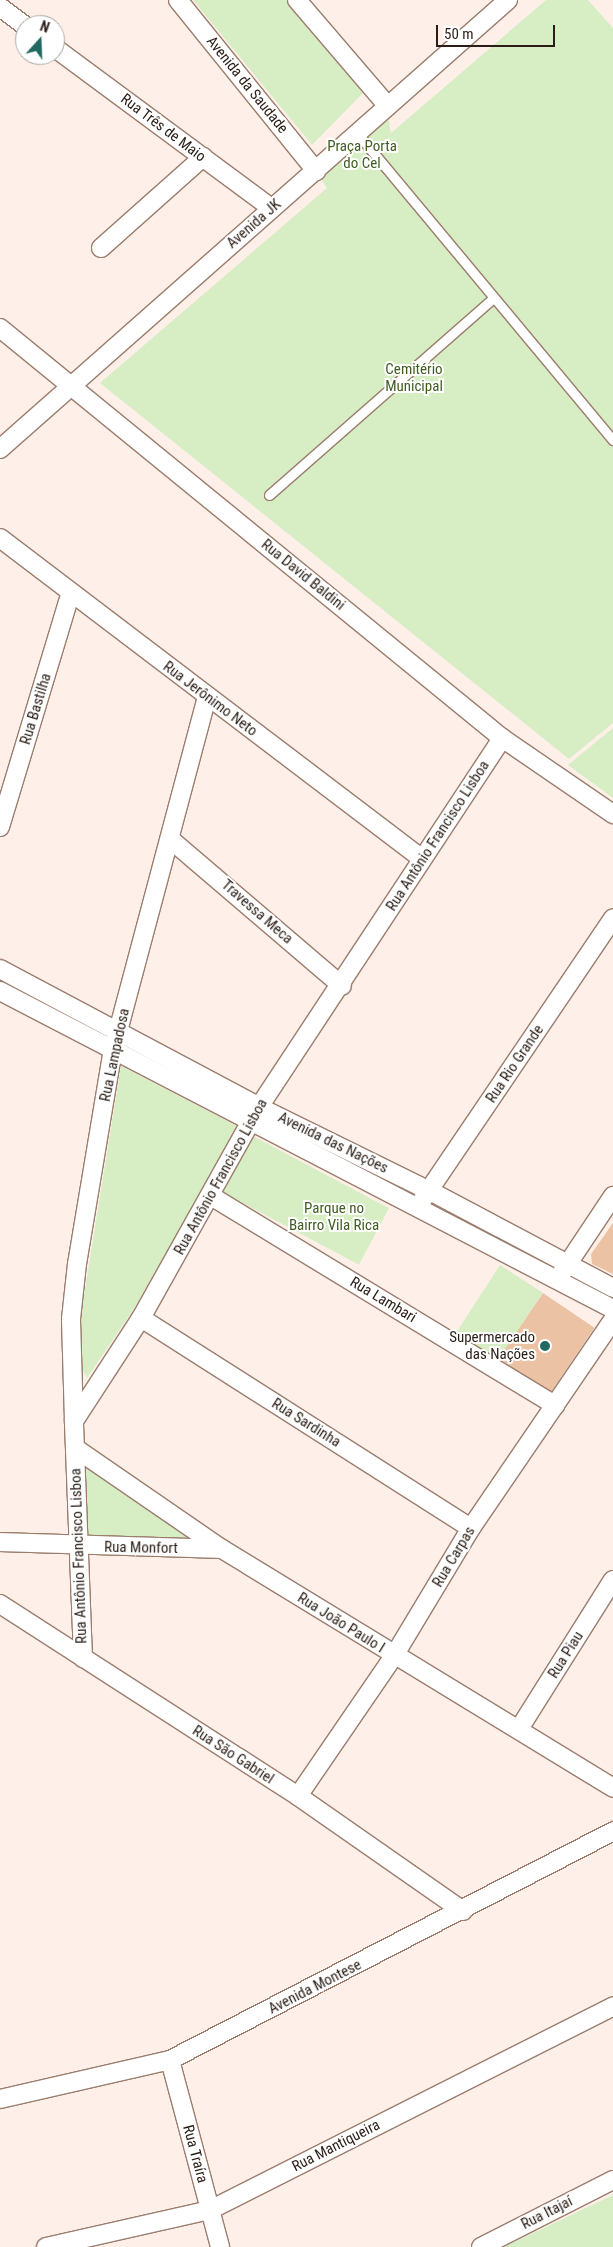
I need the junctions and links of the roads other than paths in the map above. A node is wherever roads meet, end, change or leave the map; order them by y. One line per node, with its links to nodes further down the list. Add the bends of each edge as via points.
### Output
1 (178, 0): 10 (street, Avenida da Saudade)
2 (296, 0): 7 (street)
3 (508, 0): 7 (street, Avenida JK)
4 (0, 7): 5 (street)
5 (15, 18)
6 (65, 55): 9 (street, Rua Três de Maio)
7 (386, 104): 8 (street, Avenida JK)
8 (357, 134): 10 (street, Avenida JK); 13 (lane)
9 (203, 157): 11 (street, Rua Três de Maio); 12 (street)
10 (316, 171): 11 (street, Avenida JK)
11 (271, 208): 15 (street, Avenida JK)
12 (101, 248)
13 (494, 298): 16 (lane); 18 (lane)
14 (0, 328): 15 (street, Rua David Baldini)
15 (73, 386): 17 (street, Avenida JK); 22 (street, Rua David Baldini)
16 (613, 440)
17 (0, 449)
18 (269, 495)
19 (0, 538): 20 (street, Rua Jerônimo Neto)
20 (71, 592): 21 (street, Rua Jerônimo Neto); 24 (street, Rua Bastilha)
21 (206, 696): 25 (street, Rua Lampadosa); 26 (street, Rua Jerônimo Neto)
22 (502, 738): 23 (street, Rua David Baldini); 26 (street, Rua Antônio Francisco Lisboa)
23 (613, 814)
24 (0, 827)
25 (170, 839): 29 (street, Travessa Meca); 31 (street, Rua Lampadosa)
26 (421, 858): 29 (street, Rua Antônio Francisco Lisboa)
27 (613, 918): 33 (street, Rua Rio Grande)
28 (0, 969): 31 (street, Avenida das Nações)
29 (342, 986): 32 (street, Rua Antônio Francisco Lisboa)
30 (0, 991): 31 (street, Avenida das Nações)
31 (116, 1042): 32 (street, Avenida das Nações); 44 (street, Rua Lampadosa, via 75,1283 70,1378)
32 (255, 1114): 33 (street, Avenida das Nações); 34 (street, Rua Antônio Francisco Lisboa); 36 (street, Avenida das Nações)
33 (430, 1191): 36 (street, Rua Rio Grande); 37 (street, Avenida das Nações)
34 (211, 1196): 41 (street, Rua Antônio Francisco Lisboa); 43 (street, Rua Lambari)
35 (613, 1196): 37 (street)
36 (414, 1208): 38 (street, Avenida das Nações)
37 (568, 1264): 38 (street); 39 (street, Avenida das Nações)
38 (556, 1280): 40 (street, Avenida das Nações)
39 (613, 1288)
40 (613, 1309)
41 (141, 1318): 44 (street, Rua Antônio Francisco Lisboa); 46 (street, Rua Sardinha)
42 (613, 1320): 43 (street, Rua Carpas)
43 (554, 1405): 46 (street, Rua Carpas)
44 (74, 1421): 45 (street, Rua Antônio Francisco Lisboa)
45 (75, 1448): 48 (street, Rua Antônio Francisco Lisboa); 49 (street, Rua João Paulo I)
46 (471, 1528): 52 (street, Rua Carpas)
47 (0, 1542): 48 (street, Rua Monfort)
48 (77, 1547): 49 (street, Rua Monfort); 53 (street, Rua Antônio Francisco Lisboa)
49 (222, 1549): 52 (street, Rua João Paulo I)
50 (613, 1580): 54 (street, Rua Piau)
51 (0, 1604): 53 (street, Rua São Gabriel)
52 (394, 1656): 54 (street, Rua João Paulo I); 56 (street, Rua Carpas)
53 (83, 1658): 56 (street, Rua São Gabriel)
54 (519, 1729): 55 (street, Rua João Paulo I)
55 (613, 1788)
56 (298, 1796): 58 (street, Rua São Gabriel)
57 (613, 1831): 58 (street, Avenida Montese)
58 (463, 1911): 60 (street, Avenida Montese)
59 (613, 2006): 63 (street, Rua Mantiqueira)
60 (170, 2060): 61 (street, Avenida Montese); 63 (street, Rua Traíra)
61 (0, 2099)
62 (613, 2180): 66 (street, Rua Itajaí)
63 (210, 2210): 64 (street, Rua Mantiqueira); 65 (street, Rua Traíra)
64 (46, 2247)
65 (220, 2247)
66 (481, 2247)

